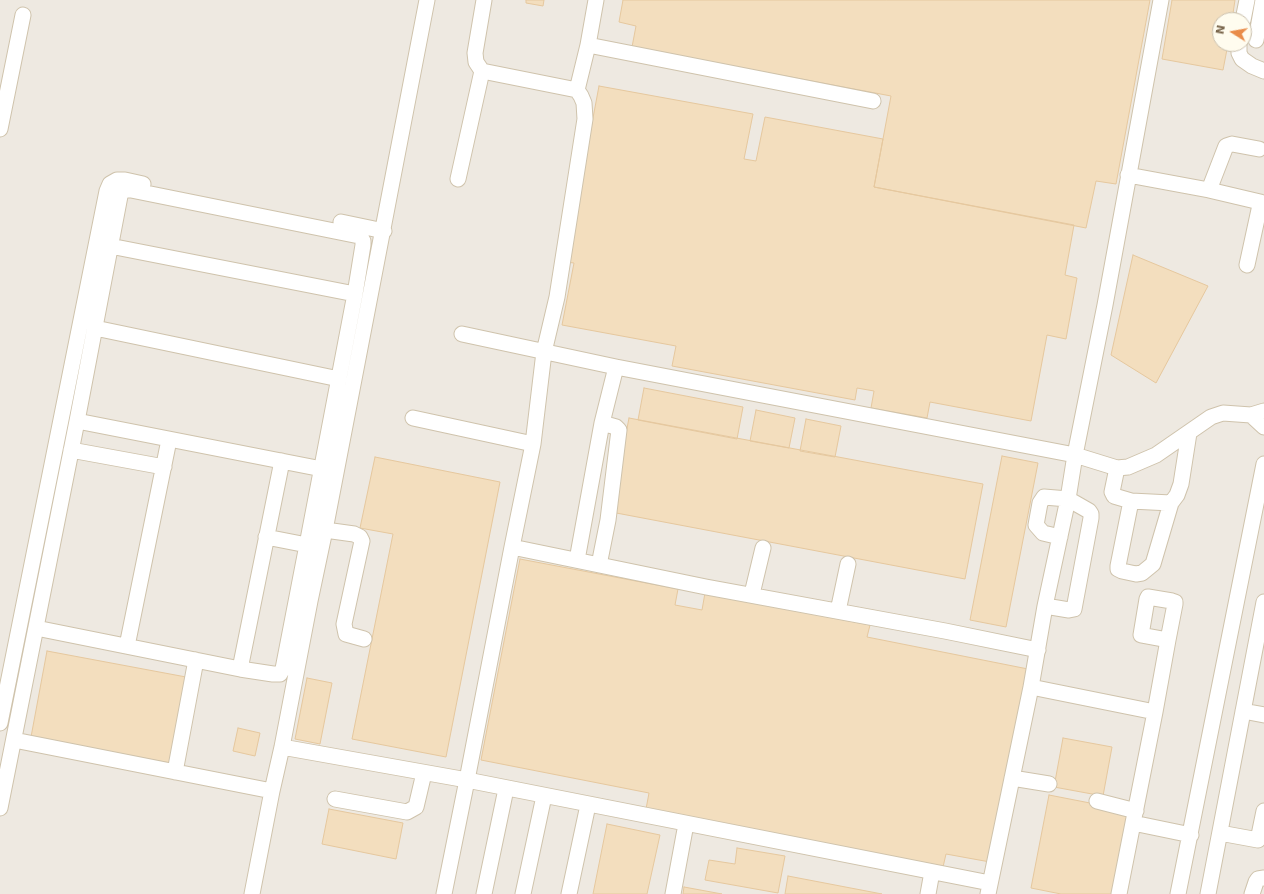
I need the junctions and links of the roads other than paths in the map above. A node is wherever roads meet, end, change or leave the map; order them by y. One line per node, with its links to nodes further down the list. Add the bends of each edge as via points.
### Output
1 (428, 0): 21 (street)
2 (484, 0): 12 (street, via 475,58)
3 (596, 0): 10 (street)
4 (1161, 0): 18 (street)
5 (1247, 0): 7 (street)
6 (1263, 0): 9 (street)
7 (1245, 12)
8 (23, 15): 16 (street)
9 (1255, 40)
10 (588, 45): 14 (street); 15 (street)
11 (1239, 52): 13 (street, via 1242,59)
12 (482, 71): 14 (street); 19 (street)
13 (1264, 71)
14 (577, 90): 27 (street, via 584,104 585,119 557,297)
15 (873, 101)
16 (0, 129)
17 (1259, 149): 20 (street, via 1232,144 1226,146)
18 (1128, 174): 20 (street); 39 (street, via 1105,305)
19 (458, 179)
20 (1209, 190): 23 (street, via 1260,202)
21 (384, 231): 48 (street); 69 (street, via 125,180 117,180 110,184 106,192)
22 (110, 246): 24 (street); 24 (street, via 122,192 138,192 358,236 363,245); 25 (street)
23 (1246, 265)
24 (355, 294): 29 (street)
25 (95, 328): 29 (street); 32 (street)
26 (462, 334): 27 (street)
27 (544, 352): 28 (street); 37 (street)
28 (616, 366): 33 (street); 39 (street)
29 (339, 379): 44 (street)
30 (1258, 413): 34 (street); 35 (street, via 1223,413 1211,416)
31 (413, 418): 37 (street)
32 (77, 421): 36 (street); 38 (street)
33 (602, 424): 54 (street); 56 (street, via 619,430 608,520)
34 (1264, 426)
35 (1189, 433): 43 (street, via 1156,455 1128,467); 47 (street, via 1181,484 1177,496)
36 (169, 440): 40 (street); 42 (street)
37 (534, 444): 52 (street)
38 (72, 450): 42 (street); 61 (street)
39 (1074, 455): 43 (street); 45 (street)
40 (282, 461): 44 (street); 49 (street)
41 (1264, 464): 93 (street)
42 (164, 467): 64 (street)
43 (1117, 468): 46 (street, via 1112,494)
44 (322, 469): 51 (street)
45 (1068, 499): 50 (street); 50 (street, via 1044,497 1038,511 1036,525 1040,531); 59 (street, via 1091,514 1074,609)
46 (1130, 501): 47 (street); 47 (street, via 1118,569 1136,574 1142,573 1153,564)
47 (1171, 503)
48 (326, 530): 62 (street, via 354,534 362,541 344,624 346,634); 76 (street)
49 (266, 537): 51 (street); 67 (street)
50 (1060, 537): 59 (street)
51 (307, 545): 67 (street, via 283,669 280,674)
52 (512, 547): 54 (street); 80 (street)
53 (763, 548): 57 (street)
54 (577, 560): 56 (street)
55 (848, 564): 60 (street)
56 (599, 565): 57 (street)
57 (752, 594): 60 (street)
58 (1264, 602): 71 (street)
59 (1045, 606): 65 (street)
60 (838, 611): 65 (street)
61 (36, 628): 64 (street); 70 (street)
62 (364, 639)
63 (1168, 640): 72 (street)
64 (126, 646): 66 (street)
65 (1038, 650): 68 (street)
66 (196, 660): 67 (street); 77 (street)
67 (240, 669)
68 (1031, 687): 72 (street); 79 (street)
69 (4, 688): 70 (street); 74 (street)
70 (24, 690): 75 (street)
71 (1243, 711): 73 (street); 92 (street)
72 (1155, 712): 90 (street)
73 (1264, 715)
74 (0, 723)
75 (14, 740): 77 (street); 88 (street)
76 (282, 747): 78 (street); 83 (street)
77 (175, 772): 83 (street)
78 (424, 772): 80 (street); 85 (street, via 416,806 407,812)
79 (1012, 778): 81 (street); 97 (street)
80 (467, 780): 82 (street); 99 (street)
81 (1049, 784)
82 (506, 788): 84 (street); 100 (street)
83 (272, 791): 98 (street)
84 (544, 796): 87 (street); 101 (street)
85 (335, 799)
86 (1097, 801): 90 (street)
87 (588, 805): 91 (street); 102 (street)
88 (0, 808)
89 (1264, 811): 94 (street)
90 (1134, 817): 93 (street); 105 (street)
91 (686, 824): 95 (street); 103 (street)
92 (1220, 833): 94 (street); 107 (street)
93 (1191, 835): 106 (street)
94 (1261, 841)
95 (932, 872): 97 (street); 104 (street)
96 (1264, 878): 108 (street, via 1258,879)
97 (989, 889)
98 (252, 894)
99 (444, 894)
100 (484, 894)
101 (523, 894)
102 (569, 894)
103 (672, 894)
104 (928, 894)
105 (1119, 894)
106 (1178, 894)
107 (1208, 894)
108 (1252, 894)

